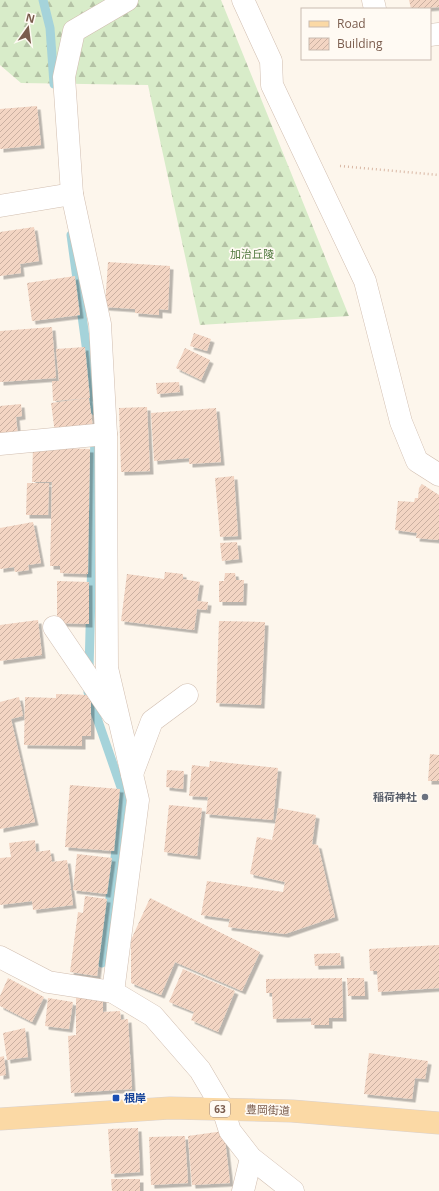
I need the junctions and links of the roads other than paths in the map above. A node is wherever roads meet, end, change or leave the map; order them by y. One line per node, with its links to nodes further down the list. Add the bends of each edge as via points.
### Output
1 (127, 0): 3 (street, via 74,31 64,77)
2 (243, 0): 7 (street, via 271,61 272,84 365,281 401,422 417,461)
3 (72, 194): 4 (street); 5 (street, via 100,324)
4 (0, 206)
5 (106, 434): 6 (street); 10 (street, via 107,668)
6 (0, 444)
7 (439, 475)
8 (54, 627): 10 (street)
9 (187, 695): 11 (street, via 152,721)
10 (120, 724): 11 (street)
11 (132, 774): 13 (street, via 138,800)
12 (0, 957): 13 (street, via 48,982)
13 (113, 992): 14 (street, via 153,1016 200,1070)
14 (223, 1109): 15 (main road, 豊岡街道 / 63, via 170,1108); 16 (main road, 豊岡街道 / 63, via 292,1111); 17 (street, via 230,1131)
15 (0, 1119)
16 (439, 1123)
17 (252, 1158): 18 (street); 19 (street)
18 (243, 1191)
19 (293, 1191)

